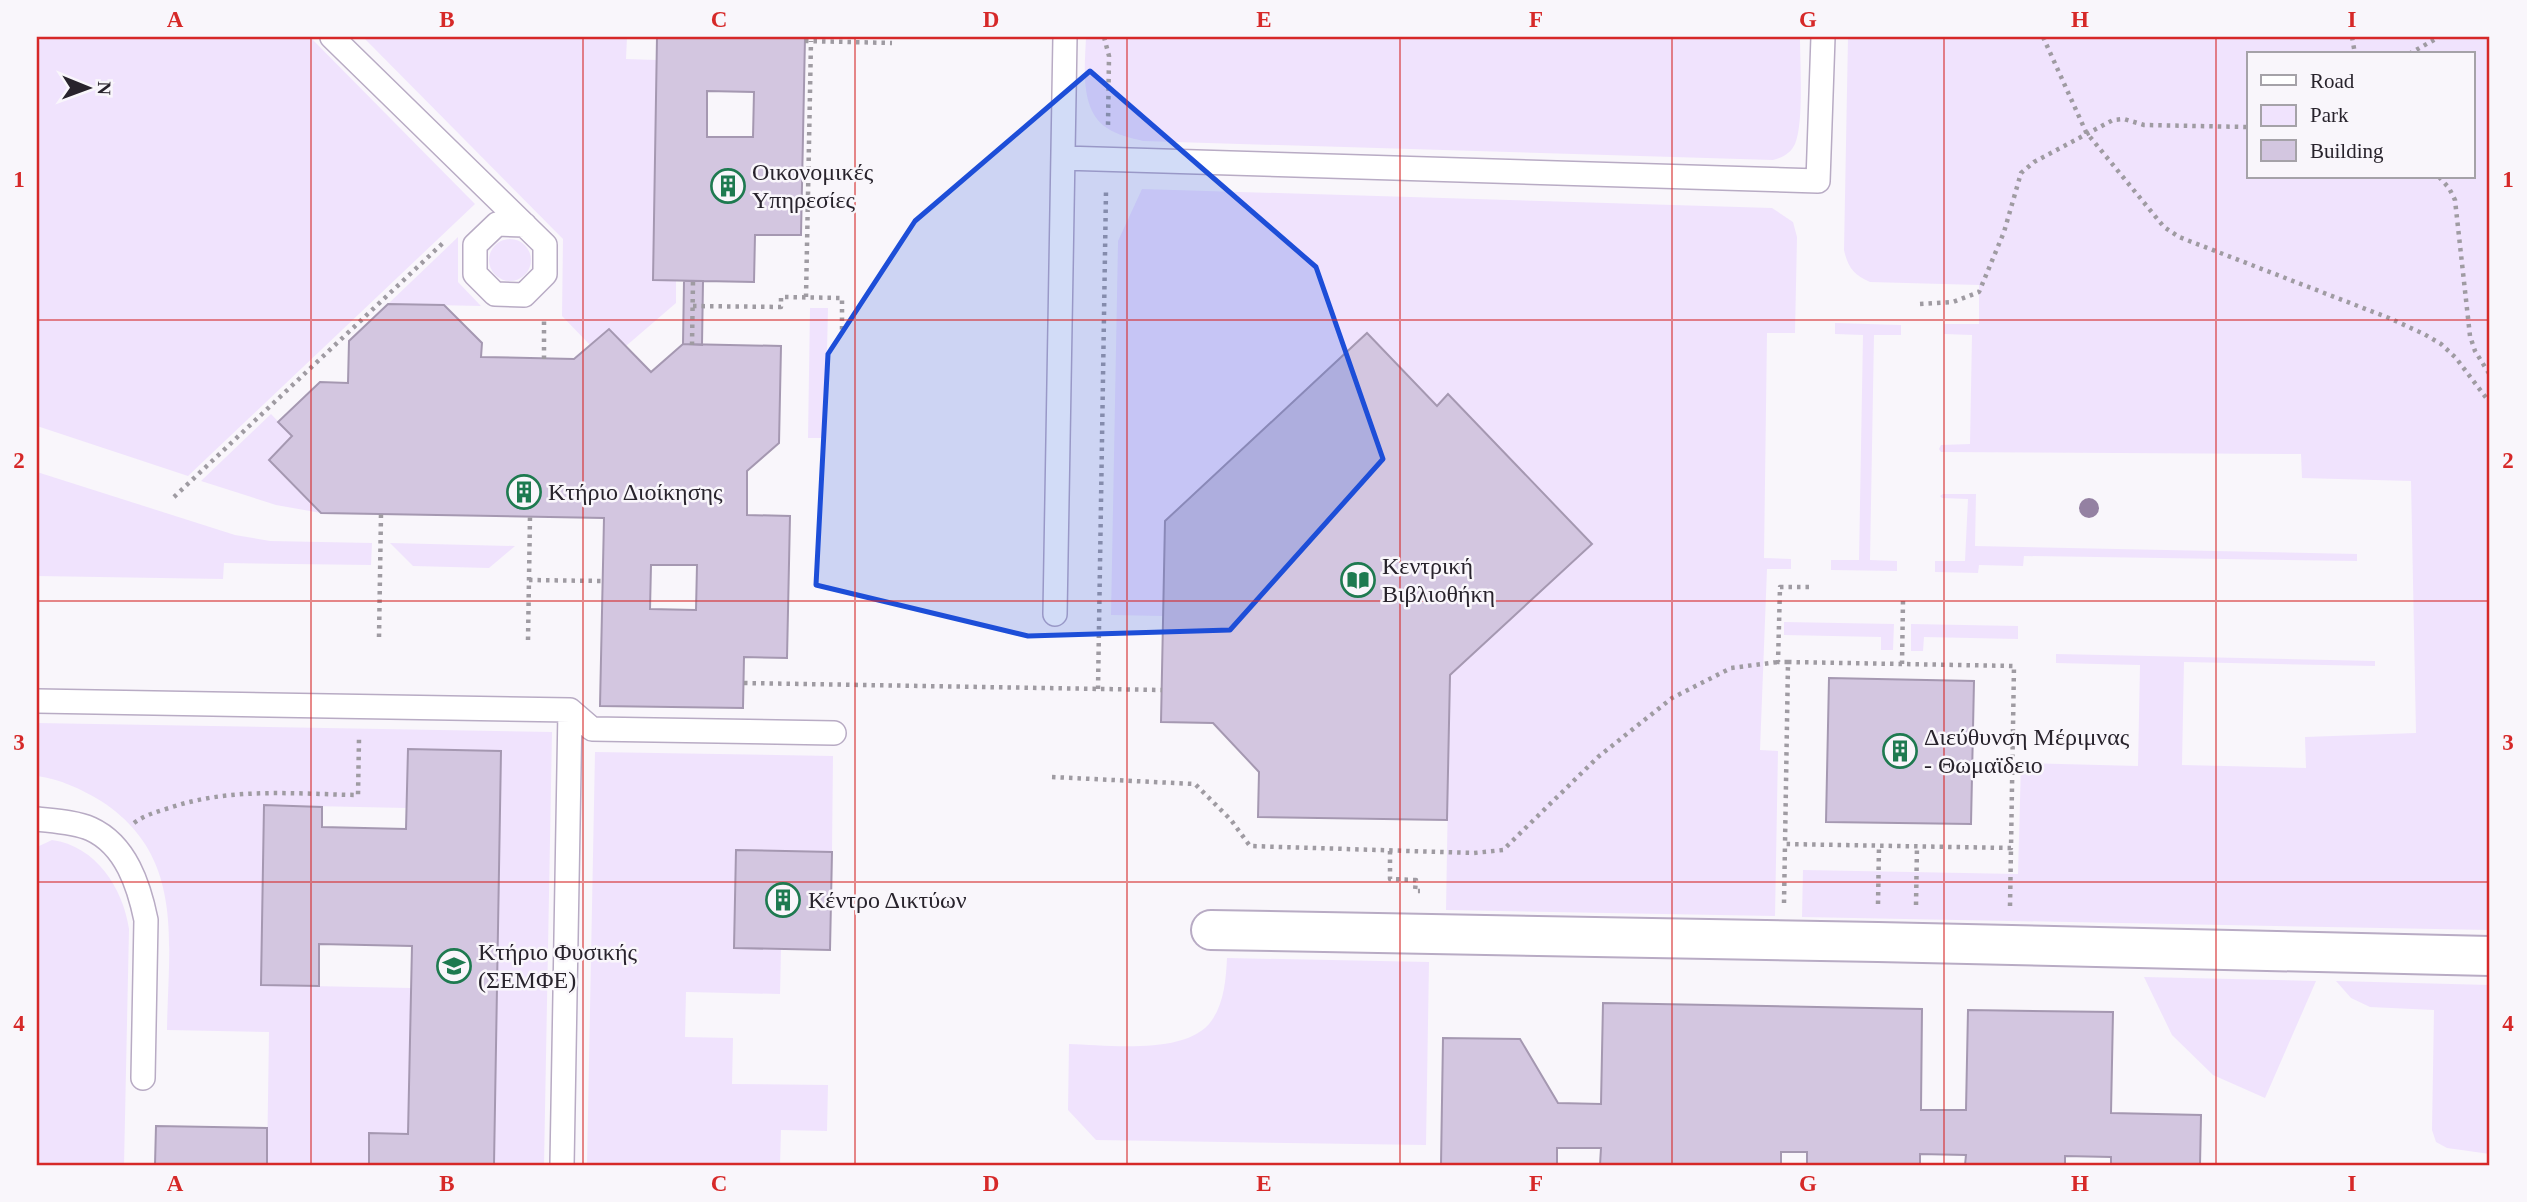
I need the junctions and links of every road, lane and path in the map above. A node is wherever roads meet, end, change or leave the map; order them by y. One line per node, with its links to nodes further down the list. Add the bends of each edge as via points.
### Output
1 (332, 37): 12 (lane)
2 (1065, 37): 10 (lane)
3 (1823, 37): 10 (lane, via 1818,181)
4 (2043, 37): 9 (path)
5 (2439, 37): 7 (path)
6 (892, 43): 16 (path, via 808,41)
7 (2413, 52)
8 (2247, 127): 9 (path, via 2144,125 2124,118)
9 (2086, 132): 17 (path, via 2021,173 2004,232 1979,292 1953,302); 22 (path, via 2151,212 2179,237 2424,334 2456,358)
10 (1063, 158): 30 (lane)
11 (2440, 178): 21 (path, via 2455,200 2470,336)
12 (525, 225)
13 (445, 241): 23 (path)
14 (1106, 241): 37 (path)
15 (693, 281): 18 (path)
16 (806, 298): 18 (path, via 781,297 781,307); 19 (path, via 842,298)
17 (1920, 304)
18 (693, 306): 20 (path)
19 (842, 330)
20 (692, 345)
21 (2490, 375)
22 (2490, 403)
23 (174, 497)
24 (382, 514): 31 (path)
25 (530, 516): 26 (path)
26 (529, 580): 27 (path); 32 (path)
27 (602, 581)
28 (1811, 587): 33 (path, via 1780,587)
29 (1903, 601): 35 (path)
30 (1055, 614)
31 (379, 637)
32 (528, 640)
33 (1778, 662): 34 (path); 50 (path, via 1731,668 1672,698 1598,757 1503,850)
34 (1788, 662): 35 (path); 46 (path)
35 (1902, 664): 49 (path, via 2014,666)
36 (744, 682): 37 (path)
37 (1098, 689): 38 (path)
38 (1162, 690)
39 (37, 701): 40 (lane)
40 (359, 706): 41 (lane); 45 (path, via 358,796 236,793 143,816)
41 (570, 710): 42 (lane, via 592,729); 59 (lane)
42 (834, 733)
43 (1052, 777): 50 (path, via 1195,784 1250,846)
44 (37, 819): 45 (lane, via 91,829)
45 (108, 841): 58 (lane, via 133,874 146,920)
46 (1785, 844): 47 (path); 53 (path)
47 (1879, 846): 48 (path); 54 (path)
48 (1917, 846): 49 (path); 55 (path)
49 (2011, 848): 56 (path)
50 (1390, 851): 51 (path, via 1390,879 1416,880)
51 (1416, 891)
52 (1211, 930): 53 (street)
53 (1783, 941): 54 (street)
54 (1878, 942): 55 (street)
55 (1915, 943): 56 (street)
56 (2010, 946): 57 (street)
57 (2490, 956)
58 (143, 1077)
59 (562, 1165)

